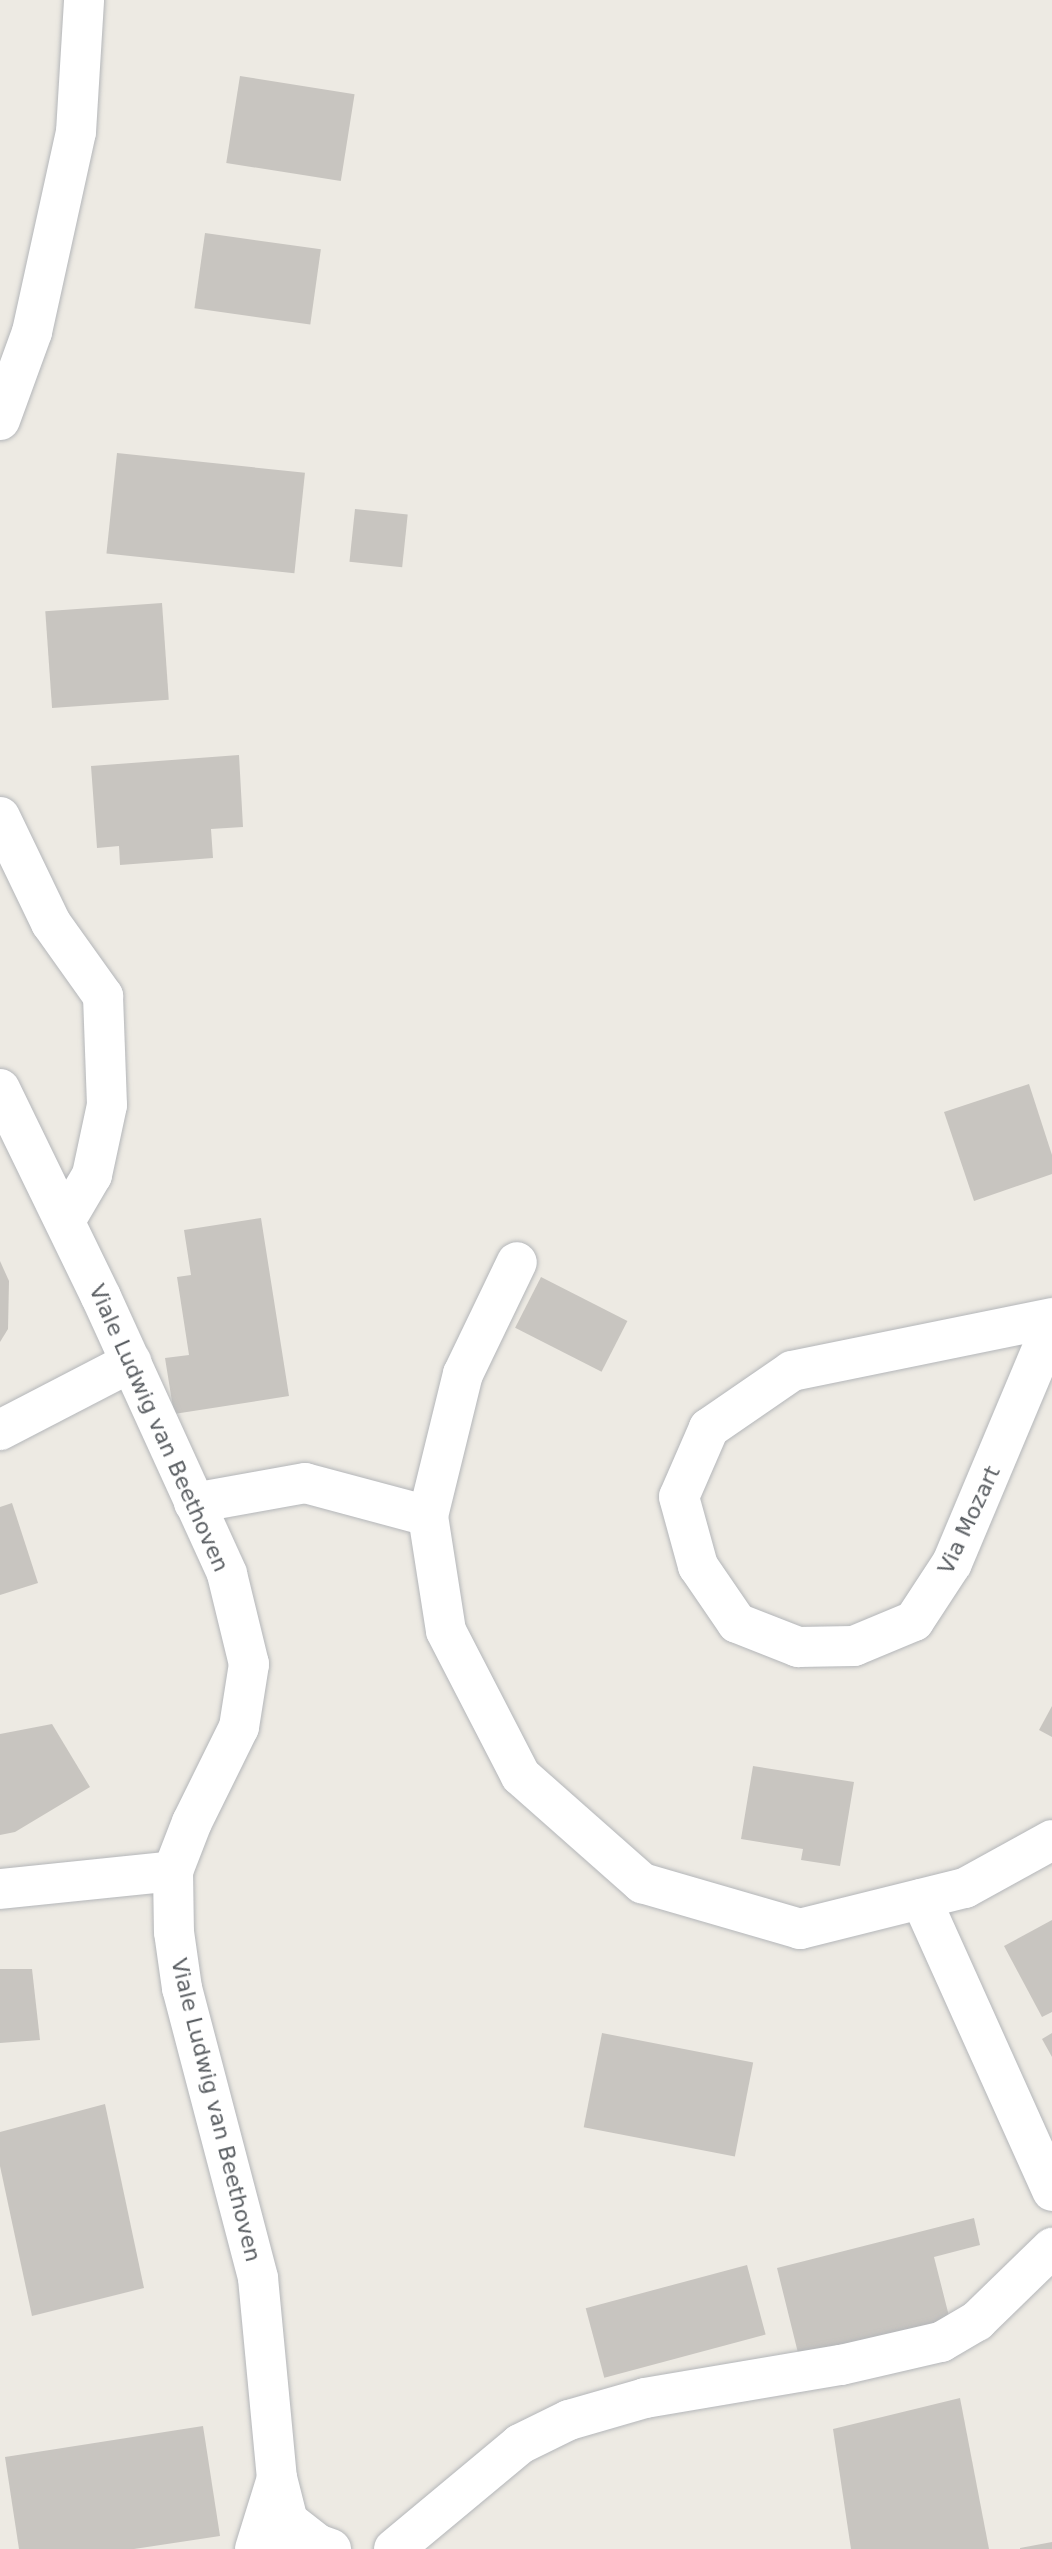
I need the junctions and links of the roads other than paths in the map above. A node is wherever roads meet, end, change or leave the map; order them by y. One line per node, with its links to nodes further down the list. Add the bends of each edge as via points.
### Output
1 (84, 0): 2 (street, via 76,132 32,332)
2 (0, 420)
3 (0, 817): 5 (street, via 51,923 103,996 107,1105 92,1175)
4 (0, 1089): 5 (street, Viale Ludwig van Beethoven)
5 (65, 1221): 9 (street, Viale Ludwig van Beethoven)
6 (517, 1262): 12 (street, via 463,1374)
7 (1052, 1318): 8 (street, Via Mozart, via 792,1371 709,1428 679,1497 698,1566 737,1623 798,1647 854,1646 914,1621 952,1563)
8 (1052, 1325)
9 (131, 1362): 10 (street); 11 (street, Viale Ludwig van Beethoven)
10 (0, 1430)
11 (194, 1503): 12 (street, via 305,1483); 14 (street, Viale Ludwig van Beethoven, via 227,1574 249,1664 239,1727)
12 (428, 1516): 16 (street, via 446,1631 521,1776 642,1883 800,1929)
13 (1052, 1840): 16 (street, via 965,1888)
14 (173, 1871): 15 (street); 19 (street, Viale Ludwig van Beethoven, via 182,1988 258,2278)
15 (0, 1889)
16 (921, 1899): 17 (street)
17 (1052, 2191)
18 (1052, 2248): 21 (street, via 977,2321 941,2342 841,2365 645,2398 569,2420 520,2444)
19 (277, 2478): 20 (street); 22 (street)
20 (292, 2535): 23 (street)
21 (392, 2546)
22 (255, 2549)
23 (331, 2549)

